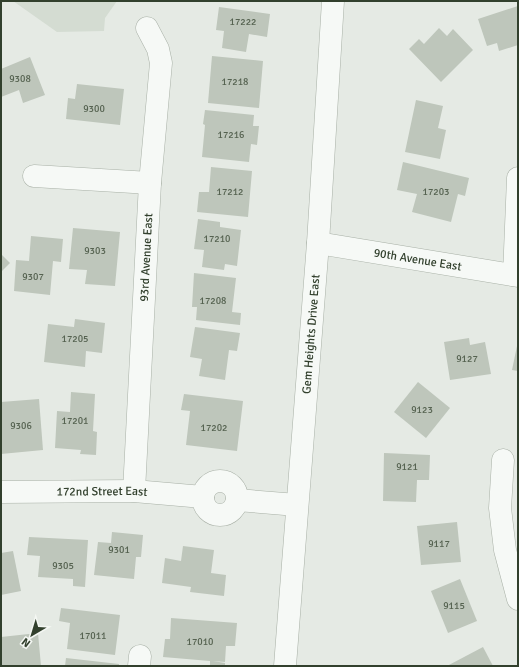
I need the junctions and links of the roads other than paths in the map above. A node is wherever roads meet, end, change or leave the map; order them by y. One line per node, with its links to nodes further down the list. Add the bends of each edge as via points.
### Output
1 (332, 1): 6 (street, Gem Heights Drive East)
2 (147, 28): 5 (street, 93rd Avenue East, via 158,49 161,63)
3 (34, 176): 5 (street)
4 (518, 178): 7 (street, via 515,226)
5 (150, 183): 9 (street, 93rd Avenue East)
6 (318, 244): 7 (street, 90th Avenue East); 11 (street, Gem Heights Drive East)
7 (516, 276)
8 (503, 460): 12 (street, via 500,508 505,550)
9 (134, 491): 10 (street, 172nd Street East); 11 (street, 172nd Street East, via 203,497 209,485 221,481 233,488 237,500)
10 (1, 492)
11 (297, 505): 13 (street, Gem Heights Drive East)
12 (518, 599)
13 (285, 666)

